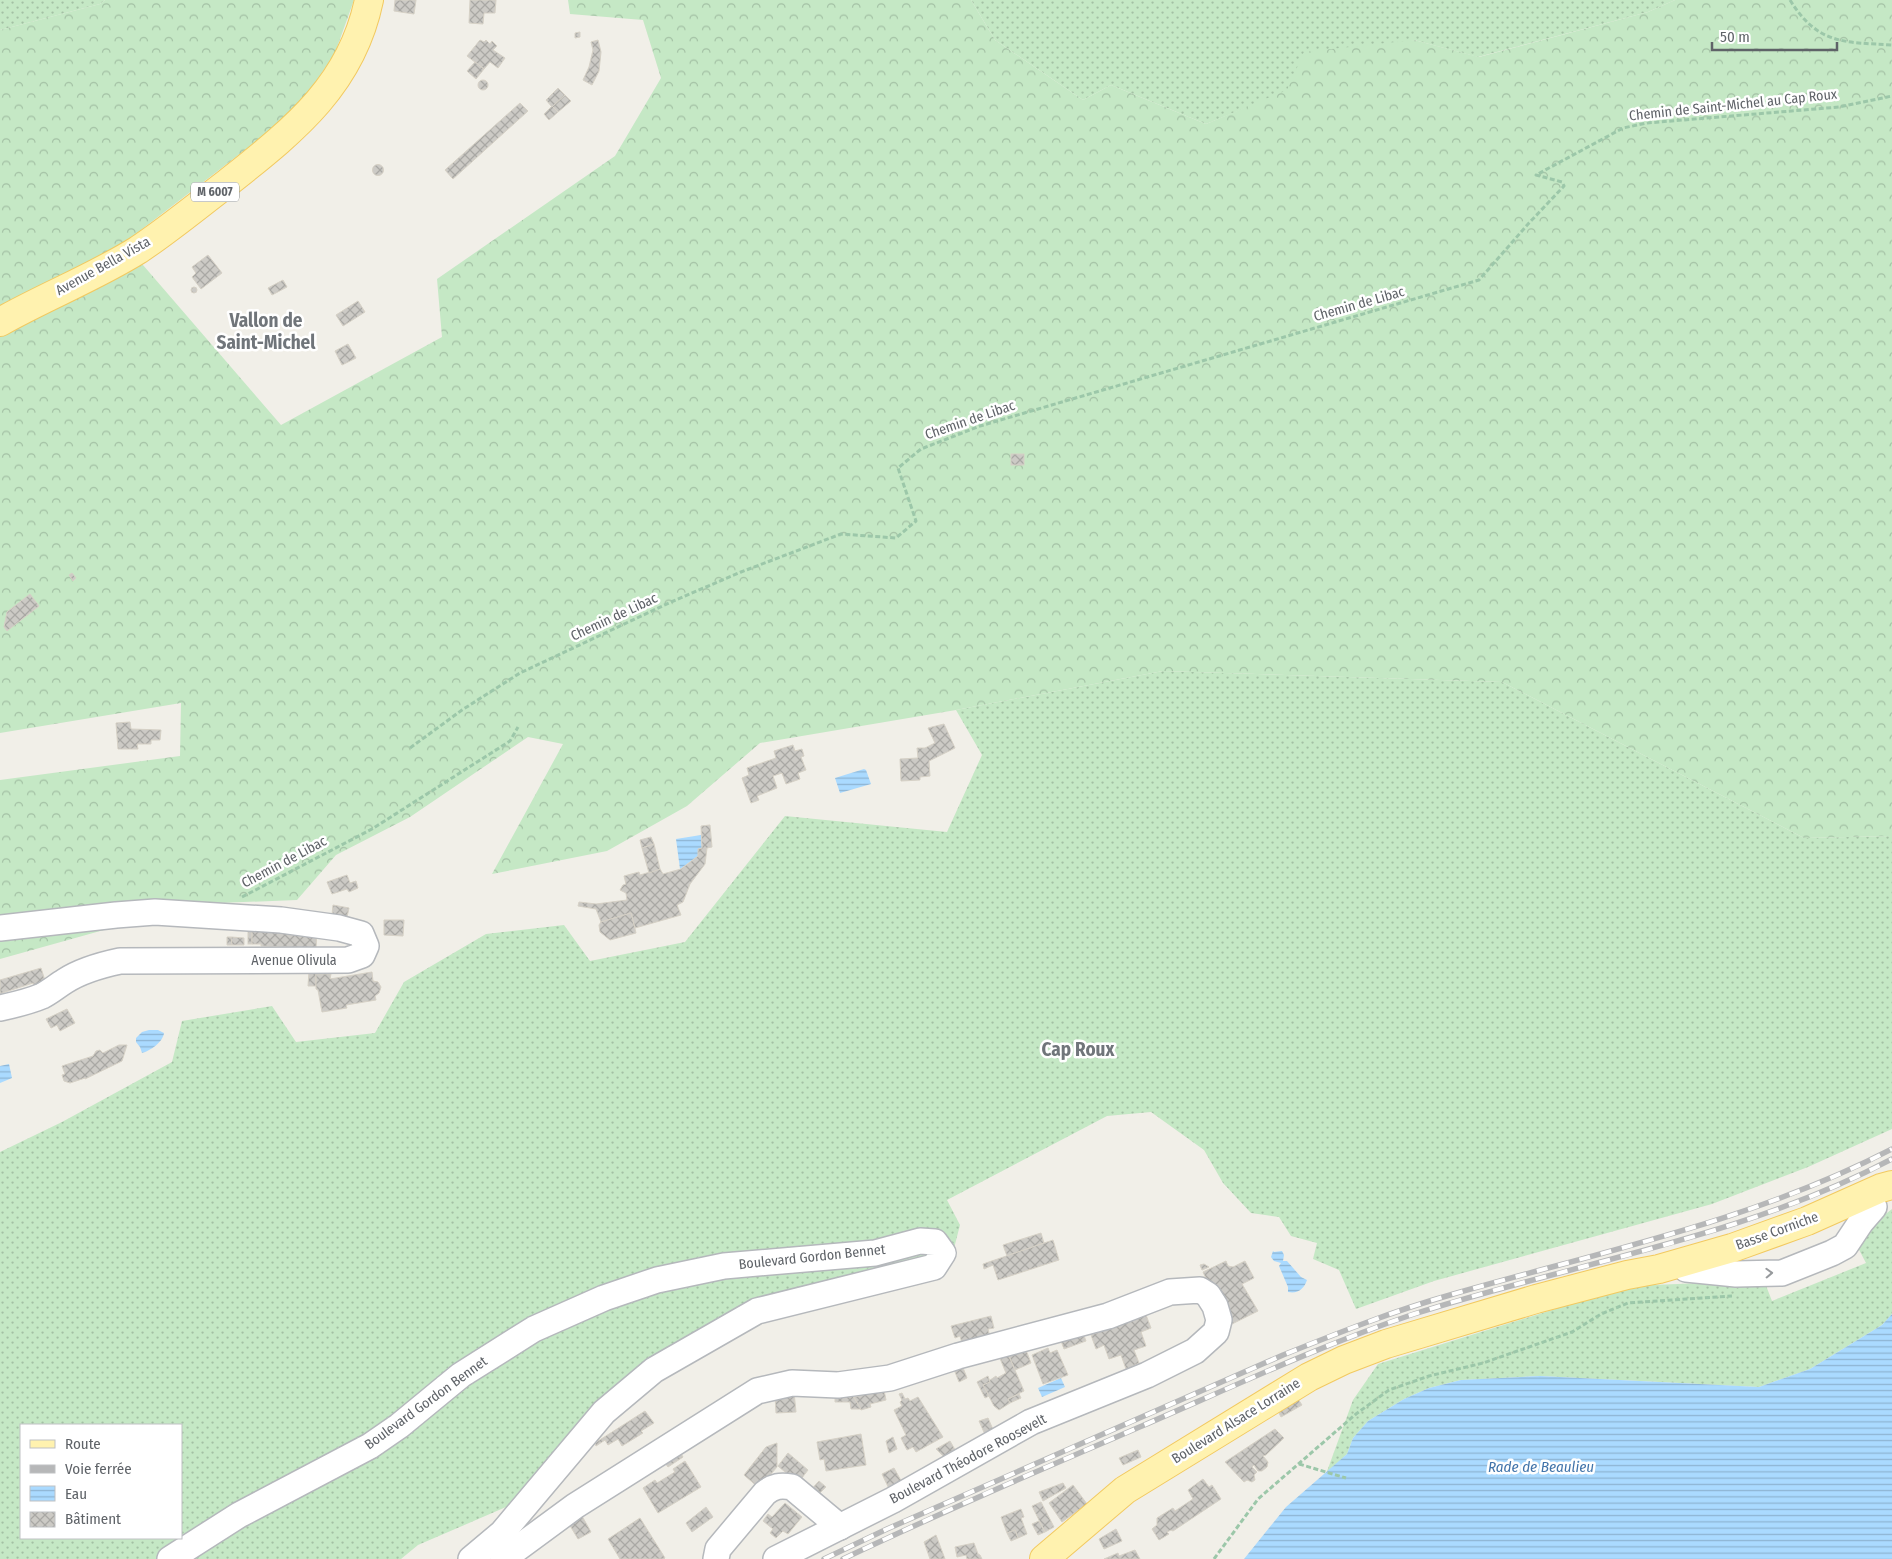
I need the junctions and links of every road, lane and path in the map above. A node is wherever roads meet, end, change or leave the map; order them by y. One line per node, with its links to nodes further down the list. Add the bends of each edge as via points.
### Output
1 (369, 0): 6 (main road, Avenue Bella Vista / M 6007, via 359,34 342,71 309,112 274,145 137,250)
2 (1790, 0): 3 (path, via 1798,14 1820,34 1842,42)
3 (1892, 45)
4 (1892, 96): 5 (path, Chemin de Saint-Michel au Cap Roux, via 1839,107 1647,123 1623,128 1536,175 1562,182 1564,186)
5 (1479, 280): 8 (path, Chemin de Libac, via 980,426 921,449 898,468 916,521 896,538 841,534 671,602 520,673)
6 (0, 322)
7 (518, 727): 9 (path, Chemin de Libac, via 510,741 372,829)
8 (410, 748)
9 (241, 898)
10 (0, 928): 11 (street, Avenue Olivula, via 155,912 339,928 361,934 366,946 362,955 348,960 120,961 84,971 29,1001)
11 (0, 1008)
12 (1892, 1185): 14 (main road, Basse Corniche, via 1775,1233)
13 (1883, 1202): 14 (main road, Basse Corniche, one-way to 13, via 1686,1269 1778,1249)
14 (1659, 1269): 16 (main road, Basse Corniche, via 1618,1277)
15 (1738, 1295): 17 (path, via 1628,1303 1601,1314 1572,1332 1483,1363 1389,1390)
16 (1450, 1324): 25 (main road, Boulevard Alsace Lorraine, via 1386,1344 1309,1377 1126,1490)
17 (1299, 1463): 18 (path); 26 (path, via 1258,1499)
18 (1346, 1478)
19 (840, 1526): 22 (street, Boulevard Théodore Roosevelt, via 893,1500 1031,1422 1147,1375 1195,1351 1216,1332 1215,1306 1200,1290 1170,1292 1108,1316 958,1356 890,1378 838,1385 792,1383 757,1391 575,1506); 23 (street, via 792,1487 773,1487 718,1549); 24 (street, Boulevard Théodore Roosevelt)
20 (170, 1559): 21 (street, Boulevard Gordon Bennet, via 239,1515 370,1446 461,1375 534,1329 604,1298 657,1280 724,1266 875,1253 920,1241 935,1242 943,1253 934,1267 757,1311 654,1370 604,1412 502,1532)
21 (471, 1559)
22 (503, 1559)
23 (716, 1559)
24 (776, 1559)
25 (1044, 1559)
26 (1214, 1559)

